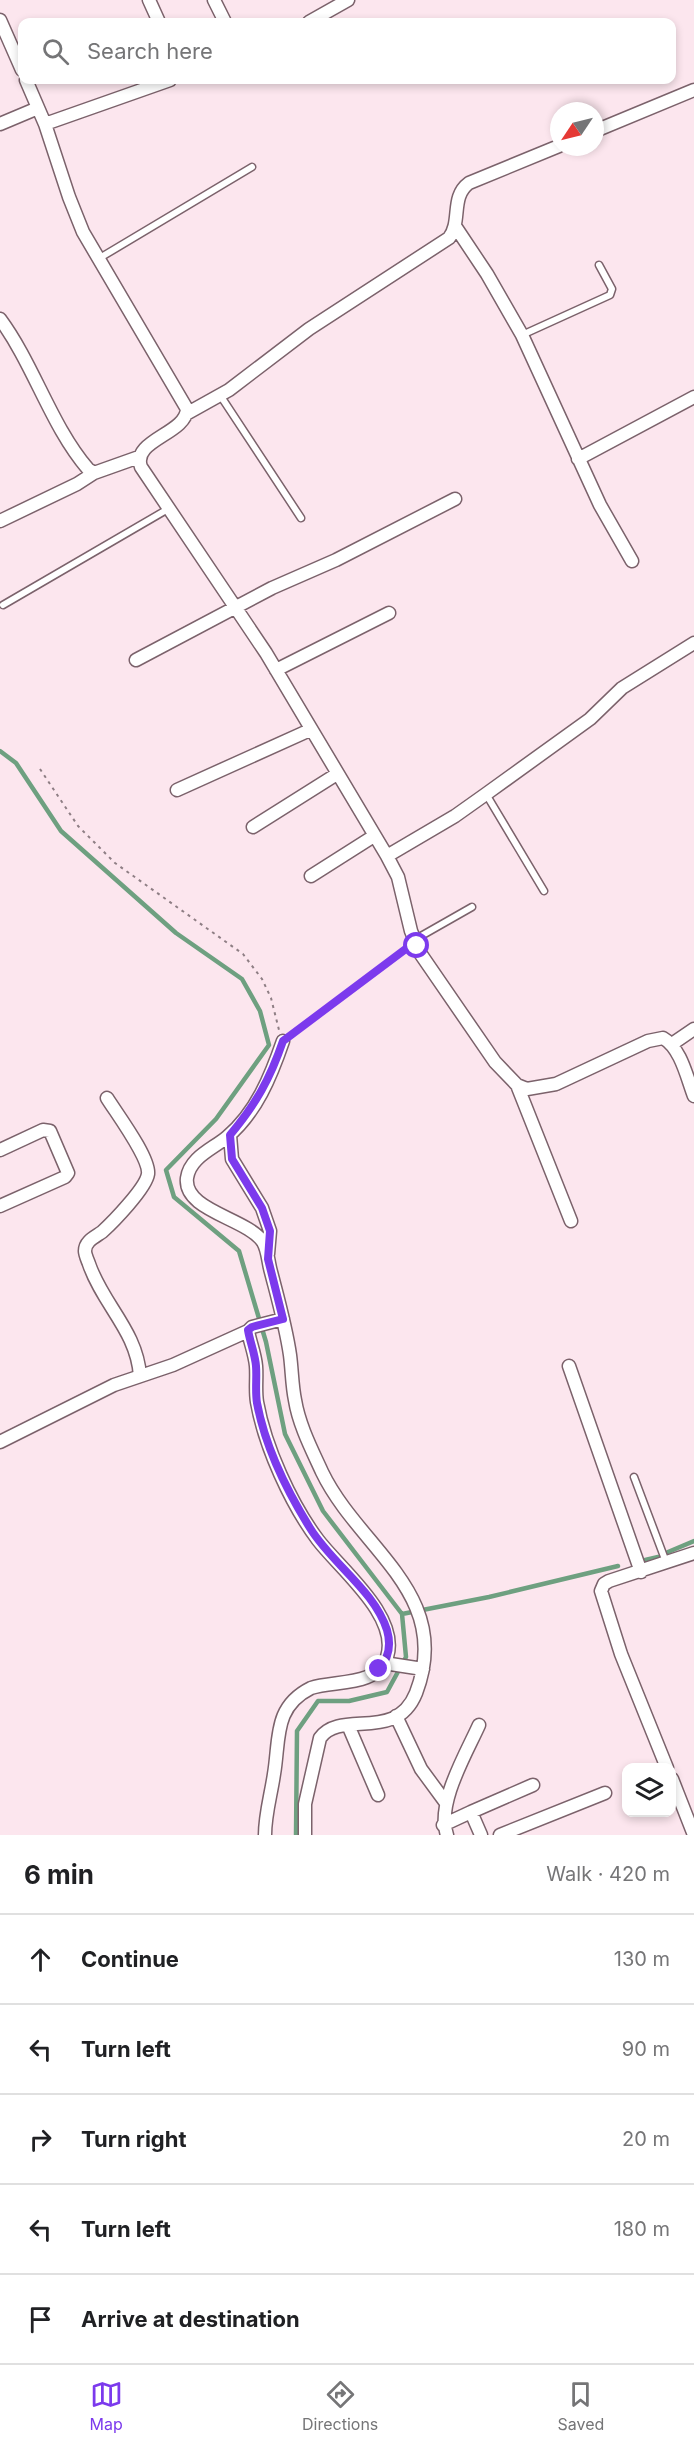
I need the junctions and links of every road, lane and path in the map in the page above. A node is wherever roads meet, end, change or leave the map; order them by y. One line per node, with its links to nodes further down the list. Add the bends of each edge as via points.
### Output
1 (149, 0): 4 (street)
2 (214, 0): 5 (street)
3 (348, 0): 6 (street)
4 (157, 18)
5 (223, 18)
6 (316, 18)
7 (0, 20): 8 (street)
8 (18, 61)
9 (28, 84): 12 (street)
10 (158, 84): 13 (street)
11 (694, 90): 15 (street)
12 (38, 108): 13 (street); 14 (street)
13 (45, 123): 19 (street, via 69,197)
14 (0, 124)
15 (604, 127)
16 (550, 150): 18 (street, via 463,187 457,199)
17 (252, 167): 19 (lane)
18 (455, 226): 22 (street); 23 (street, via 444,242 309,329)
19 (98, 259): 25 (street, via 181,397)
20 (599, 265): 22 (lane, via 612,289 610,294)
21 (0, 319): 28 (street, via 58,423 82,462)
22 (522, 335): 27 (street)
23 (220, 395): 25 (street); 31 (lane)
24 (694, 397): 27 (street)
25 (186, 414): 26 (street)
26 (139, 457): 28 (street); 30 (street, via 141,467)
27 (578, 459): 33 (street)
28 (94, 473): 32 (street)
29 (455, 499): 35 (street)
30 (168, 509): 34 (lane); 35 (street)
31 (301, 518)
32 (0, 521)
33 (632, 561)
34 (3, 605)
35 (236, 608): 38 (street); 39 (street)
36 (389, 613): 39 (street)
37 (694, 643): 44 (street, via 622,687 596,714)
38 (136, 660)
39 (276, 670): 40 (street)
40 (310, 730): 42 (street); 43 (street)
41 (40, 769): 53 (path, via 78,826 115,863 243,954 271,998)
42 (337, 774): 45 (street); 46 (street)
43 (177, 790)
44 (486, 794): 47 (street); 49 (lane)
45 (253, 827)
46 (374, 836): 47 (street); 48 (street)
47 (387, 856): 51 (street, via 398,877)
48 (311, 876)
49 (544, 891)
50 (472, 907): 51 (lane)
51 (415, 941): 53 (path); 55 (street, via 495,1062)
52 (694, 1029): 54 (street)
53 (283, 1041): 58 (street, via 265,1087)
54 (672, 1044): 55 (street, via 663,1038 648,1041 556,1084 527,1089); 56 (street)
55 (517, 1085): 61 (street)
56 (694, 1096)
57 (107, 1098): 66 (street, via 140,1150 148,1175 103,1231 88,1242 85,1251 93,1275 133,1342)
58 (230, 1135): 62 (street, via 232,1159 262,1208 270,1231); 62 (street, via 194,1163 187,1177 189,1191 206,1208 255,1232 267,1248)
59 (0, 1150): 60 (street, via 43,1130 50,1131 68,1173)
60 (0, 1206)
61 (571, 1221)
62 (268, 1259): 63 (street)
63 (280, 1320): 64 (street); 73 (street, via 298,1414 320,1468 340,1504 402,1580 420,1613 424,1645)
64 (250, 1329): 66 (street); 72 (street, via 258,1407 277,1463 310,1528 383,1622 388,1638)
65 (569, 1366): 71 (street)
66 (140, 1376): 67 (street)
67 (0, 1442)
68 (634, 1477): 70 (lane)
69 (694, 1553): 70 (street)
70 (667, 1562): 71 (street)
71 (641, 1572): 77 (street, via 609,1581 602,1587 602,1594 621,1654)
72 (388, 1663): 73 (street); 85 (street, via 367,1677 311,1688 289,1706 277,1734)
73 (420, 1669): 74 (street, via 412,1702)
74 (396, 1716): 75 (street, via 371,1724); 82 (street, via 421,1769)
75 (348, 1725): 81 (street); 86 (street, via 329,1729 320,1738 305,1804)
76 (479, 1725): 82 (street)
77 (665, 1763)
78 (533, 1785): 83 (street)
79 (676, 1789): 89 (street)
80 (605, 1792): 88 (street)
81 (378, 1795)
82 (446, 1803): 84 (street)
83 (471, 1812): 84 (street); 87 (street)
84 (445, 1830)
85 (265, 1835)
86 (305, 1835)
87 (481, 1835)
88 (500, 1835)
89 (694, 1835)

